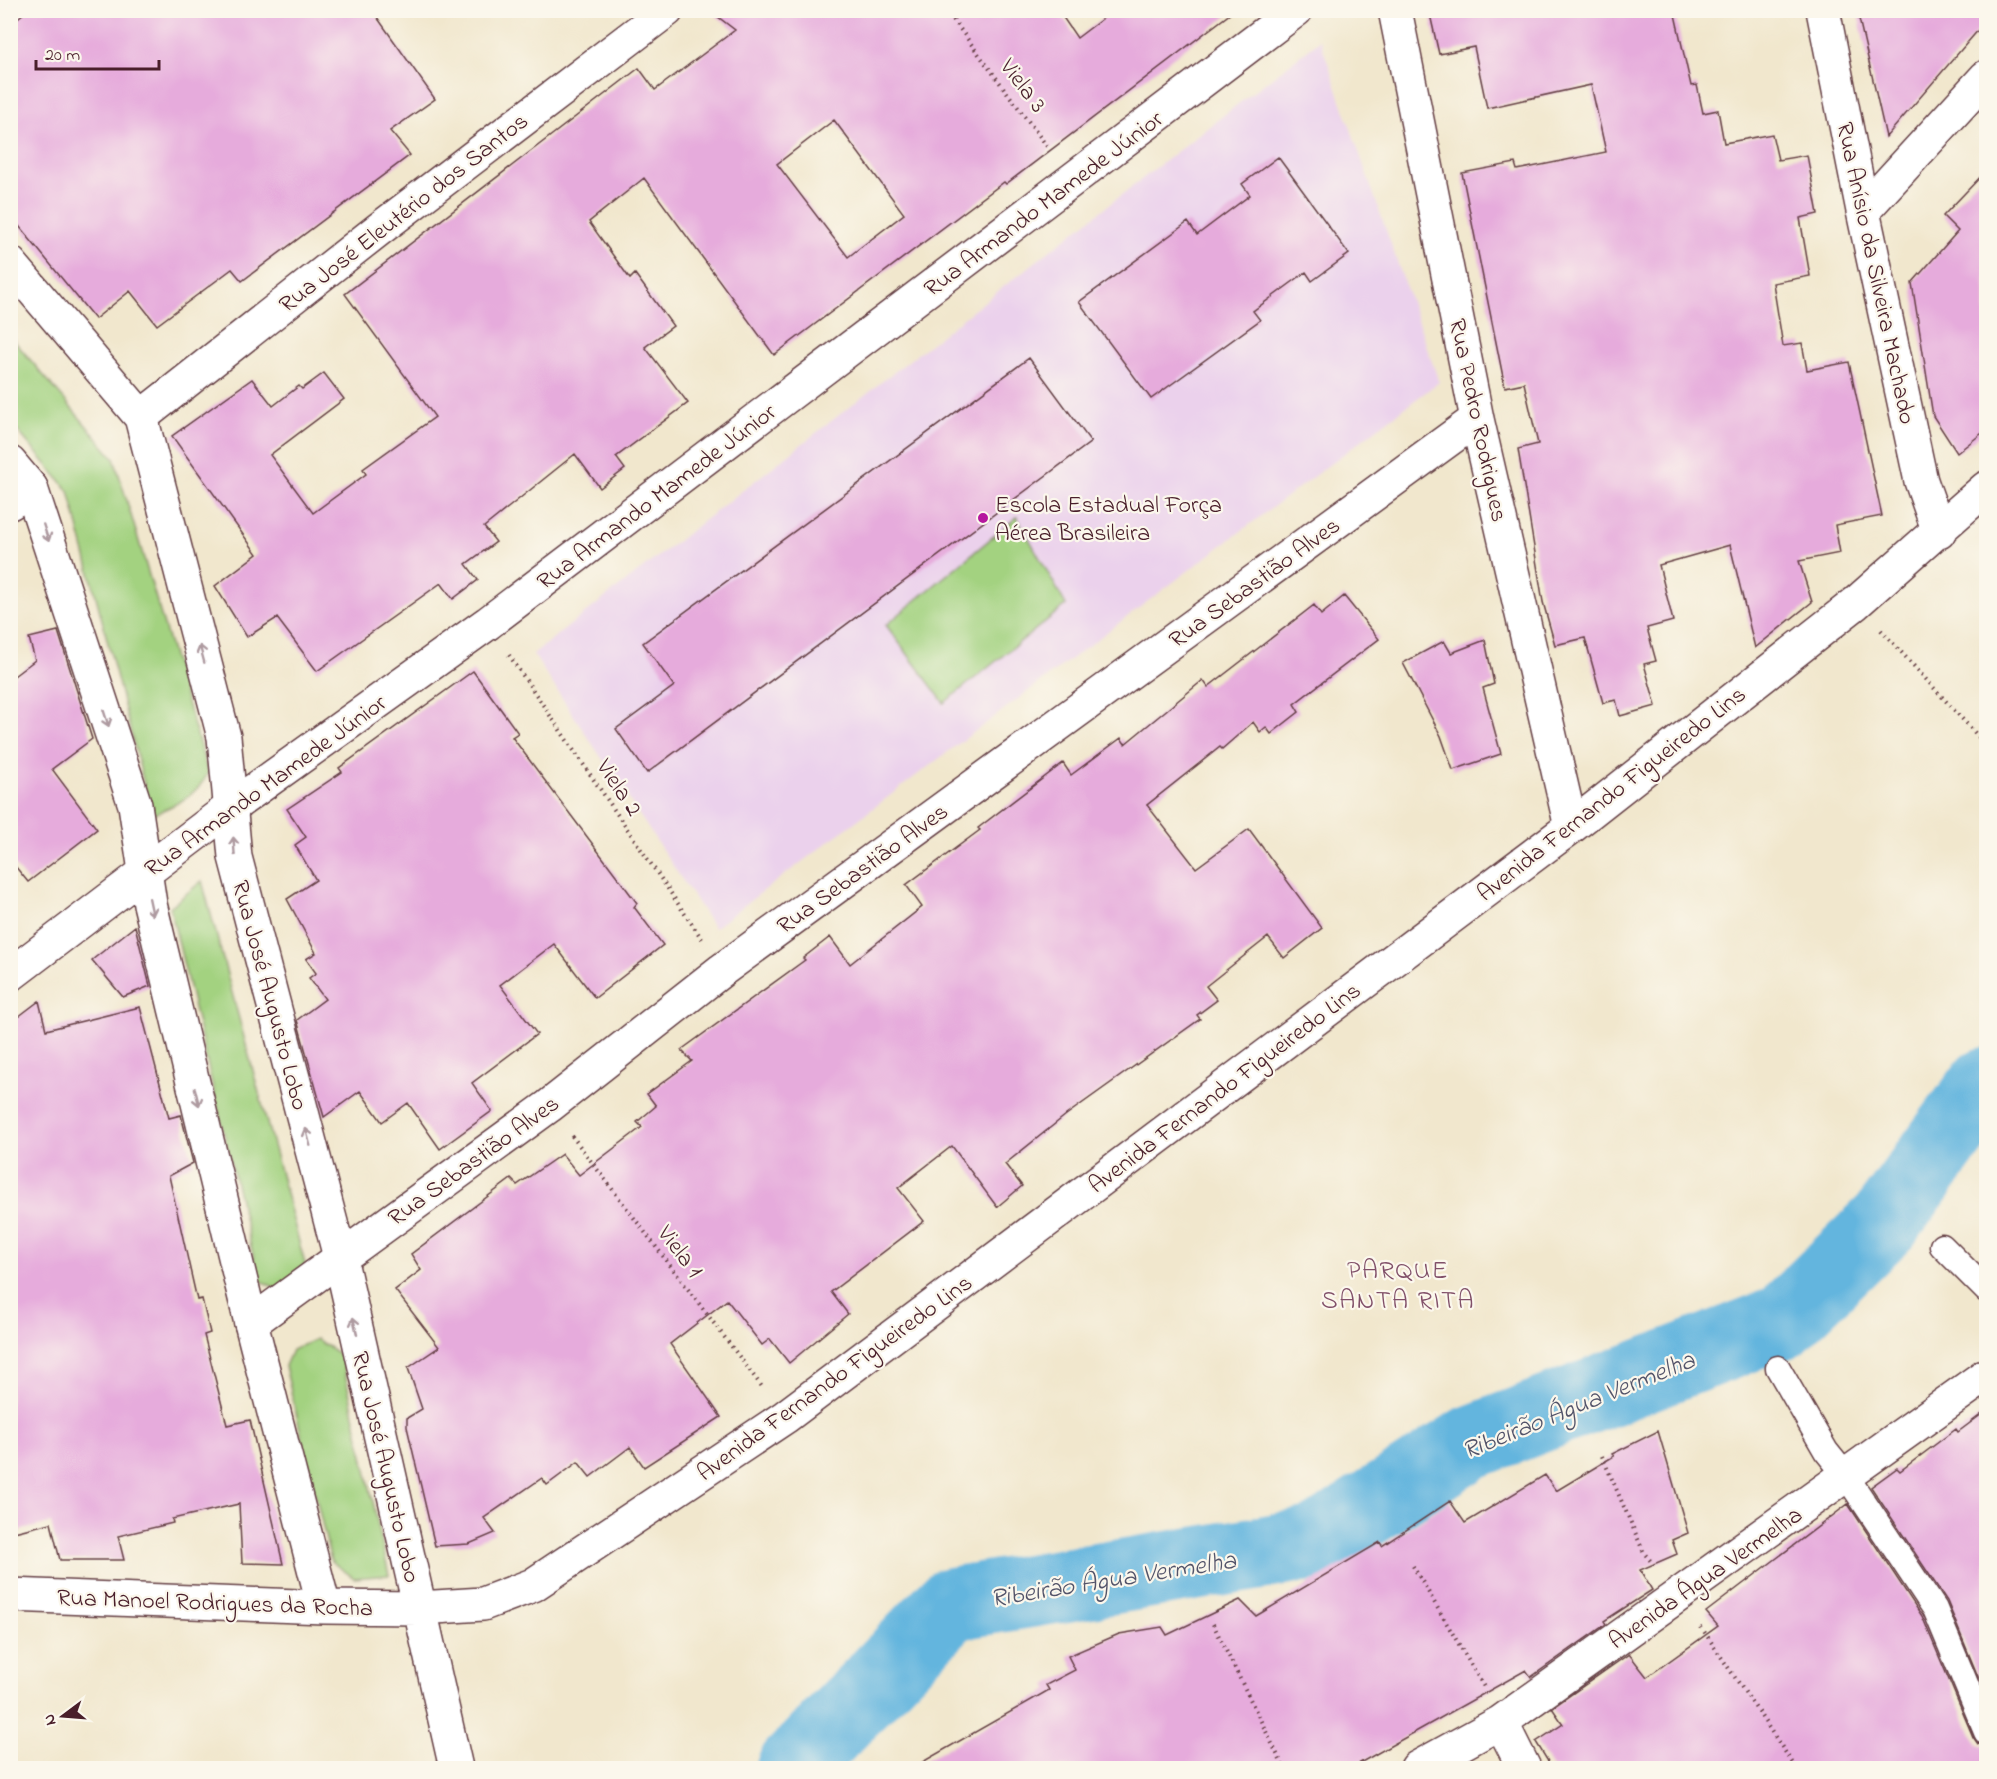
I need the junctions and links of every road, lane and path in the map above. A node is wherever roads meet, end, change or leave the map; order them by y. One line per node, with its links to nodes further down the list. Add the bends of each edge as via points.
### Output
1 (667, 10): 10 (street, Rua José Eleutério dos Santos)
2 (946, 10): 7 (path, Viela 3)
3 (1296, 10): 7 (street, Rua Armando Mamede Júnior)
4 (1395, 10): 11 (street, Rua Pedro Rodrigues)
5 (1823, 10): 8 (street, Rua Anísio da Silveira Machado)
6 (1986, 77): 8 (street)
7 (1073, 181): 17 (street, Rua Armando Mamede Júnior)
8 (1863, 212): 15 (street, Rua Anísio da Silveira Machado, via 1921,481)
9 (10, 263): 10 (street, Rua José Augusto Lobo)
10 (141, 417): 19 (street, Rua José Augusto Lobo, one-way to 10, via 224,737)
11 (1477, 419): 20 (street, Rua Pedro Rodrigues); 22 (street, Rua Sebastião Alves)
12 (10, 463): 14 (street)
13 (1986, 488): 15 (street, Avenida Fernando Figueiredo Lins)
14 (21, 495): 21 (street, one-way to 21, via 135,805)
15 (1939, 532): 16 (street, Avenida Fernando Figueiredo Lins)
16 (1856, 603): 18 (path); 20 (street, Avenida Fernando Figueiredo Lins)
17 (488, 623): 19 (street, Rua Armando Mamede Júnior); 22 (path, Viela 2)
18 (1986, 745)
19 (231, 807): 21 (street, Rua Armando Mamede Júnior); 26 (street, Rua José Augusto Lobo, one-way to 19, via 235,857)
20 (1571, 827): 31 (street, Avenida Fernando Figueiredo Lins)
21 (146, 873): 23 (street, Rua Armando Mamede Júnior); 28 (street, one-way to 28, via 150,904)
22 (722, 970): 24 (street, Rua Sebastião Alves)
23 (10, 975)
24 (549, 1106): 26 (street, Rua Sebastião Alves); 31 (path, Viela 1)
25 (1942, 1246): 27 (lane)
26 (340, 1257): 28 (street, Rua Sebastião Alves); 36 (street, Rua José Augusto Lobo, one-way to 26)
27 (1986, 1290)
28 (251, 1323): 35 (street)
29 (1778, 1368): 32 (lane, via 1826,1451)
30 (1986, 1375): 32 (street, Avenida Água Vermelha)
31 (785, 1417): 36 (street, Avenida Fernando Figueiredo Lins, via 533,1585 483,1604)
32 (1847, 1477): 38 (street, Avenida Água Vermelha); 39 (lane, via 1935,1609)
33 (1413, 1566): 38 (path)
34 (10, 1595): 35 (street, Rua Manoel Rodrigues da Rocha)
35 (324, 1607): 36 (street, Rua Manoel Rodrigues da Rocha)
36 (419, 1608): 40 (street, Rua José Augusto Lobo)
37 (1213, 1624): 41 (path)
38 (1501, 1722): 42 (street, Avenida Água Vermelha); 43 (street)
39 (1986, 1732)
40 (456, 1768)
41 (1284, 1768)
42 (1418, 1768)
43 (1524, 1768)

